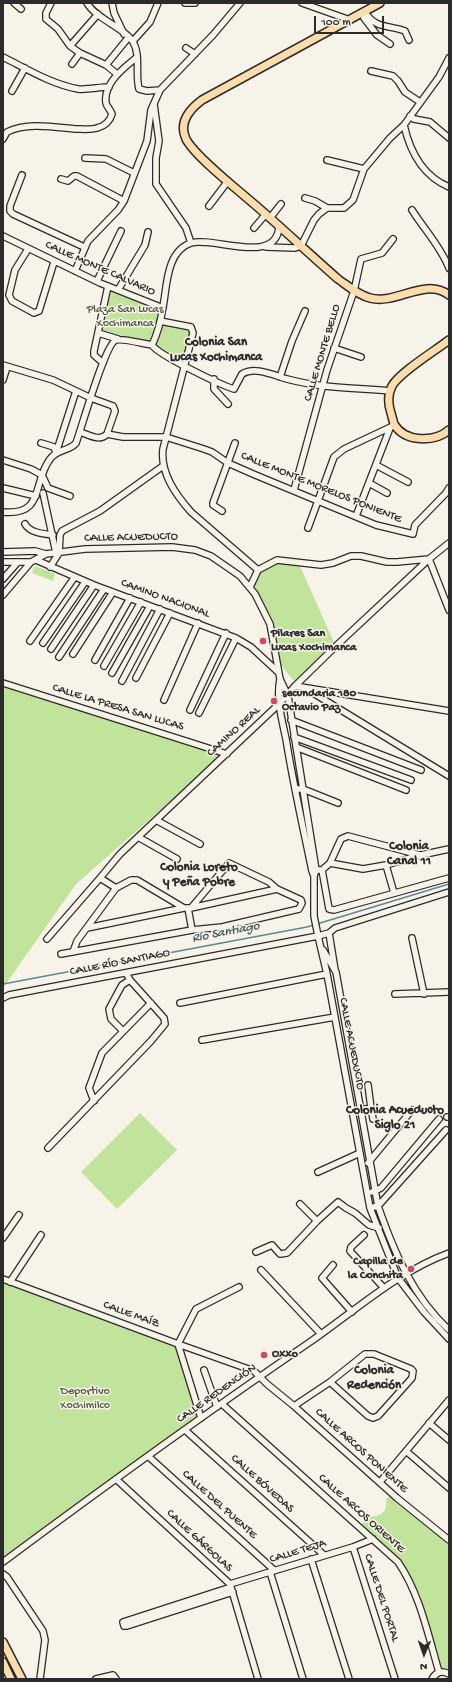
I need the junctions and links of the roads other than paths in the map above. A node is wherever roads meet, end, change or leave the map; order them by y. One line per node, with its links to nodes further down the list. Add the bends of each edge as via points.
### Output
1 (14, 3): 11 (street)
2 (51, 3): 18 (street, via 46,19 58,29)
3 (87, 3): 13 (street)
4 (112, 3): 15 (street, via 114,13)
5 (158, 3): 15 (street, via 150,22)
6 (185, 3): 7 (street)
7 (195, 3)
8 (240, 3): 21 (street)
9 (302, 3): 14 (street)
10 (380, 3): 12 (main road)
11 (21, 9)
12 (363, 13): 14 (main road); 16 (street, via 375,23 405,31); 17 (street, via 377,35)
13 (98, 14): 15 (street); 18 (street)
14 (350, 20): 45 (main road, via 202,100 191,109 184,126 186,139)
15 (128, 38): 23 (street); 26 (street)
16 (409, 40)
17 (390, 44)
18 (70, 46): 20 (street)
19 (186, 48): 21 (street)
20 (80, 53): 25 (street); 26 (street)
21 (195, 54): 32 (street)
22 (3, 57): 27 (street)
23 (137, 57): 29 (street); 32 (street, via 139,89)
24 (449, 58): 34 (street, via 439,77)
25 (72, 64)
26 (106, 65): 29 (street)
27 (25, 68): 30 (street, via 63,85 79,89); 31 (street)
28 (371, 71): 34 (street, via 393,76 405,92)
29 (117, 74): 30 (street)
30 (109, 87): 38 (street, via 106,102 112,114 109,121 102,126 92,129 22,128 7,132)
31 (12, 90)
32 (160, 90): 33 (street)
33 (154, 101): 42 (street, via 147,141); 60 (street, via 159,141 156,184 186,228)
34 (420, 102): 35 (street)
35 (410, 116): 36 (street); 37 (street, via 430,122)
36 (404, 125): 41 (street); 46 (street, via 406,136 423,169)
37 (449, 138)
38 (3, 139)
39 (85, 158): 42 (street, via 106,159)
40 (327, 160): 41 (street)
41 (364, 169): 51 (street, via 353,200 344,208)
42 (134, 173): 48 (street)
43 (22, 175): 62 (street, via 10,211)
44 (62, 179): 48 (street, via 68,181 77,176)
45 (228, 181): 50 (street); 53 (main road)
46 (449, 187)
47 (305, 198): 51 (street)
48 (124, 201): 62 (street)
49 (281, 204): 53 (street)
50 (209, 206)
51 (327, 208): 61 (street, via 314,220)
52 (412, 210): 66 (street)
53 (268, 216): 54 (main road); 55 (street)
54 (279, 227): 61 (main road); 63 (street, via 275,240)
55 (254, 228)
56 (121, 231): 68 (street)
57 (148, 232): 70 (street, via 145,245)
58 (3, 236): 64 (street, CALLE MONTE CALVARIO)
59 (393, 239): 71 (street, CALLE MONTE BELLO, via 382,253 361,259)
60 (191, 243): 63 (street); 73 (street, via 180,249 173,261)
61 (300, 246): 63 (street); 71 (main road)
62 (84, 247): 67 (street)
63 (265, 247)
64 (28, 249): 65 (street, CALLE MONTE CALVARIO); 65 (street, via 15,270 10,295 12,300 34,313 39,311)
65 (54, 262): 67 (street, CALLE MONTE CALVARIO)
66 (449, 268)
67 (75, 271): 68 (street, CALLE MONTE CALVARIO)
68 (97, 281): 69 (street, CALLE MONTE CALVARIO)
69 (108, 286): 70 (street, CALLE MONTE CALVARIO); 76 (street)
70 (118, 290): 73 (street, CALLE MONTE CALVARIO)
71 (354, 291): 72 (main road, via 371,299 398,296 423,289 442,291); 80 (street, CALLE MONTE BELLO)
72 (449, 295)
73 (163, 308): 75 (street)
74 (305, 311): 85 (street)
75 (160, 321): 79 (street); 84 (street, via 191,327 193,330)
76 (98, 333): 77 (street); 82 (street, via 94,355)
77 (118, 339): 79 (street); 82 (street, via 112,342)
78 (449, 340): 90 (main road, via 397,379)
79 (152, 345): 84 (street, via 159,352)
80 (334, 348): 81 (street); 88 (street, CALLE MONTE BELLO)
81 (361, 357)
82 (103, 364): 91 (street)
83 (5, 366): 86 (street); 89 (street, via 43,376)
84 (184, 366): 87 (street); 97 (street)
85 (280, 377): 87 (street, via 263,372 244,372 234,389); 88 (street)
86 (3, 380)
87 (214, 380): 92 (street, via 214,389)
88 (324, 386): 90 (street); 110 (street, CALLE MONTE BELLO)
89 (76, 391): 91 (street); 100 (street)
90 (390, 391): 93 (main road, via 388,401)
91 (91, 398): 95 (street); 96 (street, via 115,408)
92 (228, 404)
93 (392, 426): 94 (main road, via 410,436 422,439 441,436); 104 (street); 115 (street, via 338,453)
94 (449, 430)
95 (80, 432): 96 (street, CALLE MONTE MORELOS PONIENTE, via 100,439); 100 (street, via 74,446)
96 (107, 434): 97 (street, CALLE MONTE MORELOS PONIENTE, via 123,437)
97 (166, 437): 102 (street, CALLE MONTE MORELOS PONIENTE, via 212,452); 103 (street)
98 (235, 443): 102 (street)
99 (42, 444): 100 (street, via 54,447)
100 (56, 453): 105 (street)
101 (3, 460): 105 (street)
102 (228, 463): 110 (street, CALLE MONTE MORELOS PONIENTE); 116 (street, via 212,503)
103 (163, 466): 122 (street, via 100,511 65,528); 132 (street, via 174,489 191,512)
104 (376, 466): 106 (street); 107 (street)
105 (42, 475): 113 (street); 114 (street, via 48,488)
106 (408, 482)
107 (369, 483): 112 (street); 118 (street)
108 (3, 488): 113 (street)
109 (449, 488): 118 (street, CALLE MONTE MORELOS PONIENTE, via 415,525 414,534 381,526)
110 (294, 490): 115 (street, CALLE MONTE MORELOS PONIENTE)
111 (43, 493): 121 (street)
112 (387, 493)
113 (36, 496): 117 (street, via 31,505 23,511)
114 (70, 496)
115 (317, 500): 118 (street, CALLE MONTE MORELOS PONIENTE); 120 (street)
116 (222, 511)
117 (3, 512)
118 (356, 516)
119 (25, 524): 121 (street, via 32,531)
120 (308, 528)
121 (52, 535): 122 (street); 125 (street)
122 (60, 535): 125 (street)
123 (449, 543): 127 (street, CAMINO REAL)
124 (3, 552): 126 (street, CALLE ACUEDUCTO, via 35,551)
125 (57, 553): 126 (street, CALLE ACUEDUCTO); 131 (street); 137 (street, CALLE ACUEDUCTO, via 146,546 195,550 225,565)
126 (46, 554): 128 (street, CALLE ACUEDUCTO)
127 (429, 559): 132 (street, via 387,562 351,556 321,564 277,560); 145 (street); 163 (street, CAMINO REAL)
128 (33, 561): 130 (street); 131 (street, CAMINO NACIONAL); 140 (street)
129 (3, 562): 130 (street)
130 (18, 562): 134 (street)
131 (50, 567): 133 (street, CAMINO NACIONAL)
132 (258, 570): 137 (street)
133 (74, 578): 135 (street, CAMINO NACIONAL); 150 (street)
134 (3, 579)
135 (85, 582): 136 (street, CAMINO NACIONAL); 151 (street)
136 (94, 585): 138 (street, CAMINO NACIONAL); 152 (street)
137 (250, 587): 157 (street, CALLE ACUEDUCTO, via 270,624)
138 (104, 589): 139 (street, CAMINO NACIONAL); 154 (street)
139 (113, 592): 141 (street, CAMINO NACIONAL); 153 (street)
140 (3, 595)
141 (130, 598): 142 (street, CAMINO NACIONAL); 155 (street)
142 (142, 602): 143 (street, CAMINO NACIONAL); 156 (street)
143 (150, 606): 144 (street, CAMINO NACIONAL); 158 (street)
144 (160, 609): 146 (street, CAMINO NACIONAL); 161 (street)
145 (449, 610)
146 (170, 613): 147 (street, CAMINO NACIONAL); 159 (street)
147 (198, 623): 148 (street, CAMINO NACIONAL); 166 (street)
148 (226, 633): 149 (street, CAMINO NACIONAL); 168 (street)
149 (236, 638): 157 (street, CAMINO NACIONAL, via 252,647); 170 (street)
150 (30, 641)
151 (43, 644)
152 (51, 649)
153 (74, 654)
154 (59, 657)
155 (95, 660)
156 (104, 666)
157 (279, 672): 160 (street, CALLE ACUEDUCTO)
158 (112, 673)
159 (136, 678)
160 (280, 679): 165 (street, CALLE ACUEDUCTO); 167 (street, CALLE ACUEDUCTO)
161 (122, 681)
162 (3, 683): 174 (street, CALLE LA PRESA SAN LUCAS)
163 (295, 686): 164 (street); 165 (street, CAMINO REAL)
164 (305, 688): 169 (street); 176 (street)
165 (288, 696): 167 (street, CAMINO REAL); 171 (street, CALLE ACUEDUCTO)
166 (164, 700)
167 (279, 704): 174 (street, CAMINO REAL); 178 (street, CALLE ACUEDUCTO)
168 (190, 710)
169 (449, 711)
170 (199, 713)
171 (291, 720): 172 (street, CALLE ACUEDUCTO); 175 (street)
172 (294, 737): 173 (street, CALLE ACUEDUCTO); 177 (street)
173 (296, 747): 179 (street, CALLE ACUEDUCTO); 180 (street)
174 (227, 754): 182 (street, CAMINO REAL)
175 (421, 770)
176 (449, 776)
177 (411, 780)
178 (295, 789): 179 (street); 190 (street, CALLE ACUEDUCTO)
179 (304, 789): 181 (street); 190 (street, CALLE ACUEDUCTO)
180 (406, 790)
181 (338, 803)
182 (156, 820): 183 (street, CAMINO REAL); 184 (street)
183 (138, 837): 187 (street); 191 (street, CAMINO REAL)
184 (200, 844)
185 (449, 849): 186 (street)
186 (421, 855): 188 (street, via 348,836 342,839); 189 (street)
187 (177, 859)
188 (330, 863): 189 (street, via 363,869); 190 (street)
189 (386, 866): 196 (street)
190 (316, 872): 196 (street, via 331,910); 201 (street, CALLE ACUEDUCTO, via 314,916)
191 (100, 878): 193 (street); 203 (street, CAMINO REAL)
192 (449, 878): 196 (street)
193 (116, 888): 197 (street, via 131,880 137,880); 198 (street)
194 (277, 889): 197 (street); 197 (street, via 269,882 229,863); 199 (street, via 301,900 301,907 222,926)
195 (449, 892): 200 (street, CALLE RÍO SANTIAGO, via 335,928)
196 (394, 893)
197 (187, 908): 198 (street); 199 (street)
198 (87, 928): 205 (street, via 77,941)
199 (192, 930): 205 (street)
200 (329, 933): 201 (street, CALLE RÍO SANTIAGO); 207 (street)
201 (317, 934): 204 (street, CALLE ACUEDUCTO); 208 (street, CALLE RÍO SANTIAGO)
202 (412, 938): 213 (street)
203 (47, 939)
204 (319, 945): 207 (street, CALLE ACUEDUCTO); 209 (street, CALLE ACUEDUCTO)
205 (73, 952): 206 (street)
206 (61, 954)
207 (336, 972): 223 (street, CALLE ACUEDUCTO)
208 (126, 973): 210 (street); 214 (street, CALLE RÍO SANTIAGO, via 9,994)
209 (327, 974): 216 (street); 217 (street, CALLE ACUEDUCTO)
210 (130, 980): 215 (street); 218 (street, via 122,985 109,1009 112,1019)
211 (449, 992): 213 (street)
212 (395, 994): 213 (street)
213 (424, 994)
214 (3, 998)
215 (151, 1003): 218 (street); 221 (street, via 164,1018 165,1024)
216 (180, 1003)
217 (335, 1017): 219 (street); 222 (street, CALLE ACUEDUCTO)
218 (123, 1031): 221 (street, via 99,1058 88,1088)
219 (202, 1040)
220 (368, 1085): 224 (street)
221 (94, 1102): 229 (street)
222 (352, 1107): 223 (street); 230 (street, CALLE ACUEDUCTO)
223 (360, 1108): 224 (street); 231 (street, CALLE ACUEDUCTO)
224 (371, 1108): 226 (street)
225 (412, 1110): 231 (street)
226 (373, 1119)
227 (439, 1119): 234 (street)
228 (446, 1130): 237 (street)
229 (48, 1148)
230 (360, 1153): 232 (street, CALLE ACUEDUCTO); 233 (street)
231 (370, 1162): 232 (street); 234 (street, CALLE ACUEDUCTO)
232 (362, 1164): 235 (street, CALLE ACUEDUCTO)
233 (318, 1172)
234 (375, 1192): 235 (street); 237 (street, CALLE ACUEDUCTO)
235 (367, 1193): 238 (street, CALLE ACUEDUCTO)
236 (300, 1204): 240 (street)
237 (378, 1206): 238 (street); 241 (street, CALLE ACUEDUCTO)
238 (370, 1208): 242 (street, CALLE ACUEDUCTO)
239 (19, 1215): 245 (street)
240 (317, 1221): 242 (street, via 338,1202); 246 (street, via 283,1255 272,1245)
241 (385, 1227): 242 (street); 250 (street, CALLE ACUEDUCTO)
242 (378, 1229): 251 (street, CALLE ACUEDUCTO)
243 (41, 1235): 253 (street)
244 (364, 1235): 256 (street, via 350,1251)
245 (3, 1238)
246 (256, 1252)
247 (449, 1253): 250 (street, CALLE REDENCIÓN)
248 (333, 1265): 258 (street, via 322,1278)
249 (261, 1270): 260 (street)
250 (405, 1274): 251 (street, CALLE REDENCIÓN); 254 (street, CALLE ACUEDUCTO)
251 (398, 1278): 256 (street, CALLE REDENCIÓN); 257 (street, CALLE ACUEDUCTO)
252 (3, 1279): 253 (street, CALLE MAÍZ)
253 (10, 1282): 262 (street, CALLE MAÍZ)
254 (413, 1286): 257 (street); 259 (street, CALLE ACUEDUCTO)
255 (239, 1287): 262 (street, via 196,1309)
256 (384, 1288): 258 (street, CALLE REDENCIÓN)
257 (407, 1290): 261 (street, CALLE ACUEDUCTO)
258 (352, 1312): 260 (street, CALLE REDENCIÓN)
259 (449, 1330)
260 (321, 1334): 264 (street, CALLE REDENCIÓN)
261 (449, 1339)
262 (178, 1344): 264 (street, CALLE MAÍZ, via 254,1371); 269 (street)
263 (204, 1370): 267 (street)
264 (260, 1377): 267 (street, CALLE REDENCIÓN); 268 (street, CALLE ARCOS PONIENTE)
265 (330, 1382): 265 (street, via 372,1418 378,1416 412,1378 413,1371 370,1353); 268 (street)
266 (449, 1400): 270 (street)
267 (219, 1406): 269 (street, CALLE REDENCIÓN); 278 (street, CALLE ARCOS ORIENTE)
268 (294, 1406): 276 (street, CALLE ARCOS PONIENTE)
269 (201, 1418): 271 (street, CALLE REDENCIÓN)
270 (429, 1423): 272 (street); 273 (street)
271 (185, 1430): 274 (street, CALLE REDENCIÓN); 281 (street, CALLE BÓVEDAS)
272 (449, 1440)
273 (406, 1450): 276 (street); 277 (street)
274 (148, 1456): 275 (street, CALLE REDENCIÓN); 284 (street, CALLE DEL PUENTE)
275 (116, 1479): 283 (street, CALLE REDENCIÓN); 286 (street, CALLE GÁRGOLAS)
276 (380, 1482): 279 (street, CALLE ARCOS PONIENTE)
277 (449, 1488)
278 (373, 1539): 280 (street, CALLE TEJA); 289 (street, CALLE ARCOS ORIENTE, via 398,1562 408,1577)
279 (449, 1540)
280 (353, 1547): 281 (street, CALLE TEJA); 299 (street, CALLE DEL PORTAL)
281 (324, 1555): 282 (street, CALLE TEJA)
282 (311, 1559): 284 (street, CALLE TEJA); 298 (street)
283 (3, 1562)
284 (272, 1571): 286 (street, CALLE TEJA); 297 (street)
285 (3, 1574): 293 (street, via 45,1636)
286 (231, 1588): 286 (street, via 127,1626 124,1626 123,1622); 296 (street)
287 (3, 1642): 292 (main road)
288 (3, 1662): 291 (main road)
289 (439, 1672): 290 (street); 300 (street)
290 (449, 1674)
291 (11, 1679)
292 (22, 1679)
293 (40, 1679)
294 (96, 1679): 295 (street, via 113,1674)
295 (116, 1679)
296 (258, 1679)
297 (303, 1679)
298 (349, 1679)
299 (395, 1679)
300 (432, 1679)

